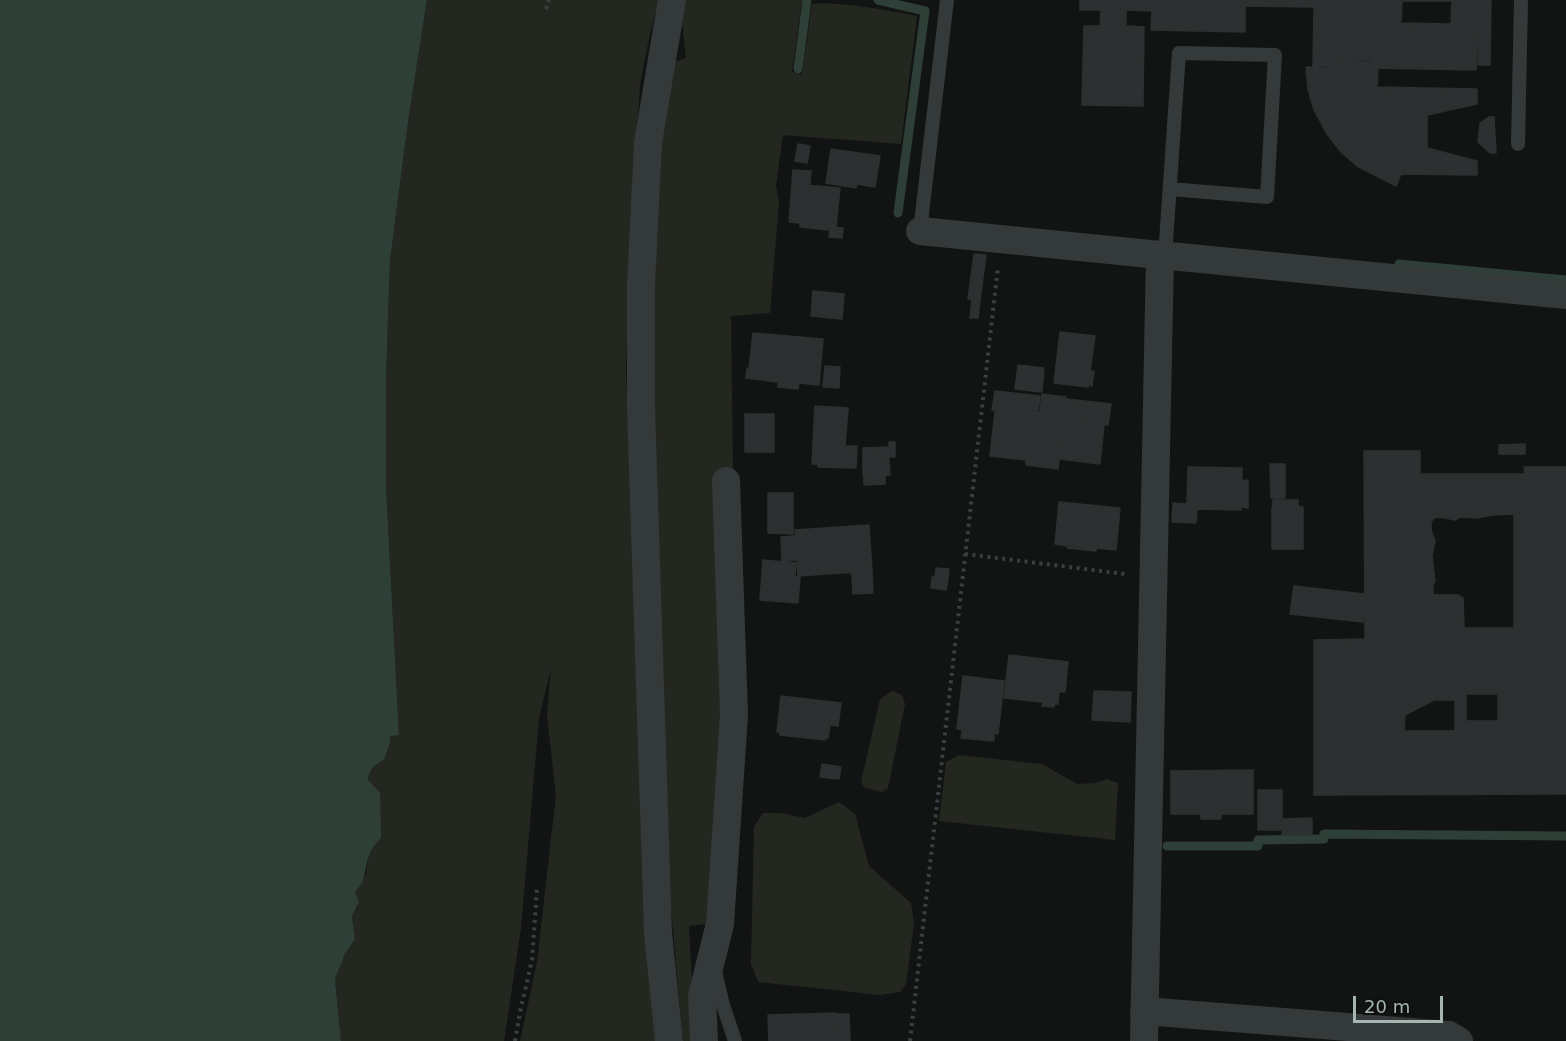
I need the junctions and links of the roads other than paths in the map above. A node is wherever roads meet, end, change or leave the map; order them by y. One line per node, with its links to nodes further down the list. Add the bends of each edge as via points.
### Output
1 (672, 0): 12 (street, via 648,142 641,285 641,408 658,933)
2 (947, 0): 6 (lane)
3 (1521, 0): 4 (lane)
4 (1518, 144)
5 (1170, 189): 5 (lane, via 1267,197 1275,55 1179,53); 7 (lane)
6 (920, 231): 7 (street)
7 (1163, 255): 8 (street); 11 (street)
8 (1566, 295)
9 (726, 481): 10 (street, via 734,715 720,924)
10 (712, 956): 13 (street, via 702,996); 14 (lane)
11 (1144, 1011): 15 (street); 16 (street, via 1449,1035)
12 (669, 1041)
13 (704, 1041)
14 (735, 1041)
15 (1144, 1041)
16 (1459, 1041)

